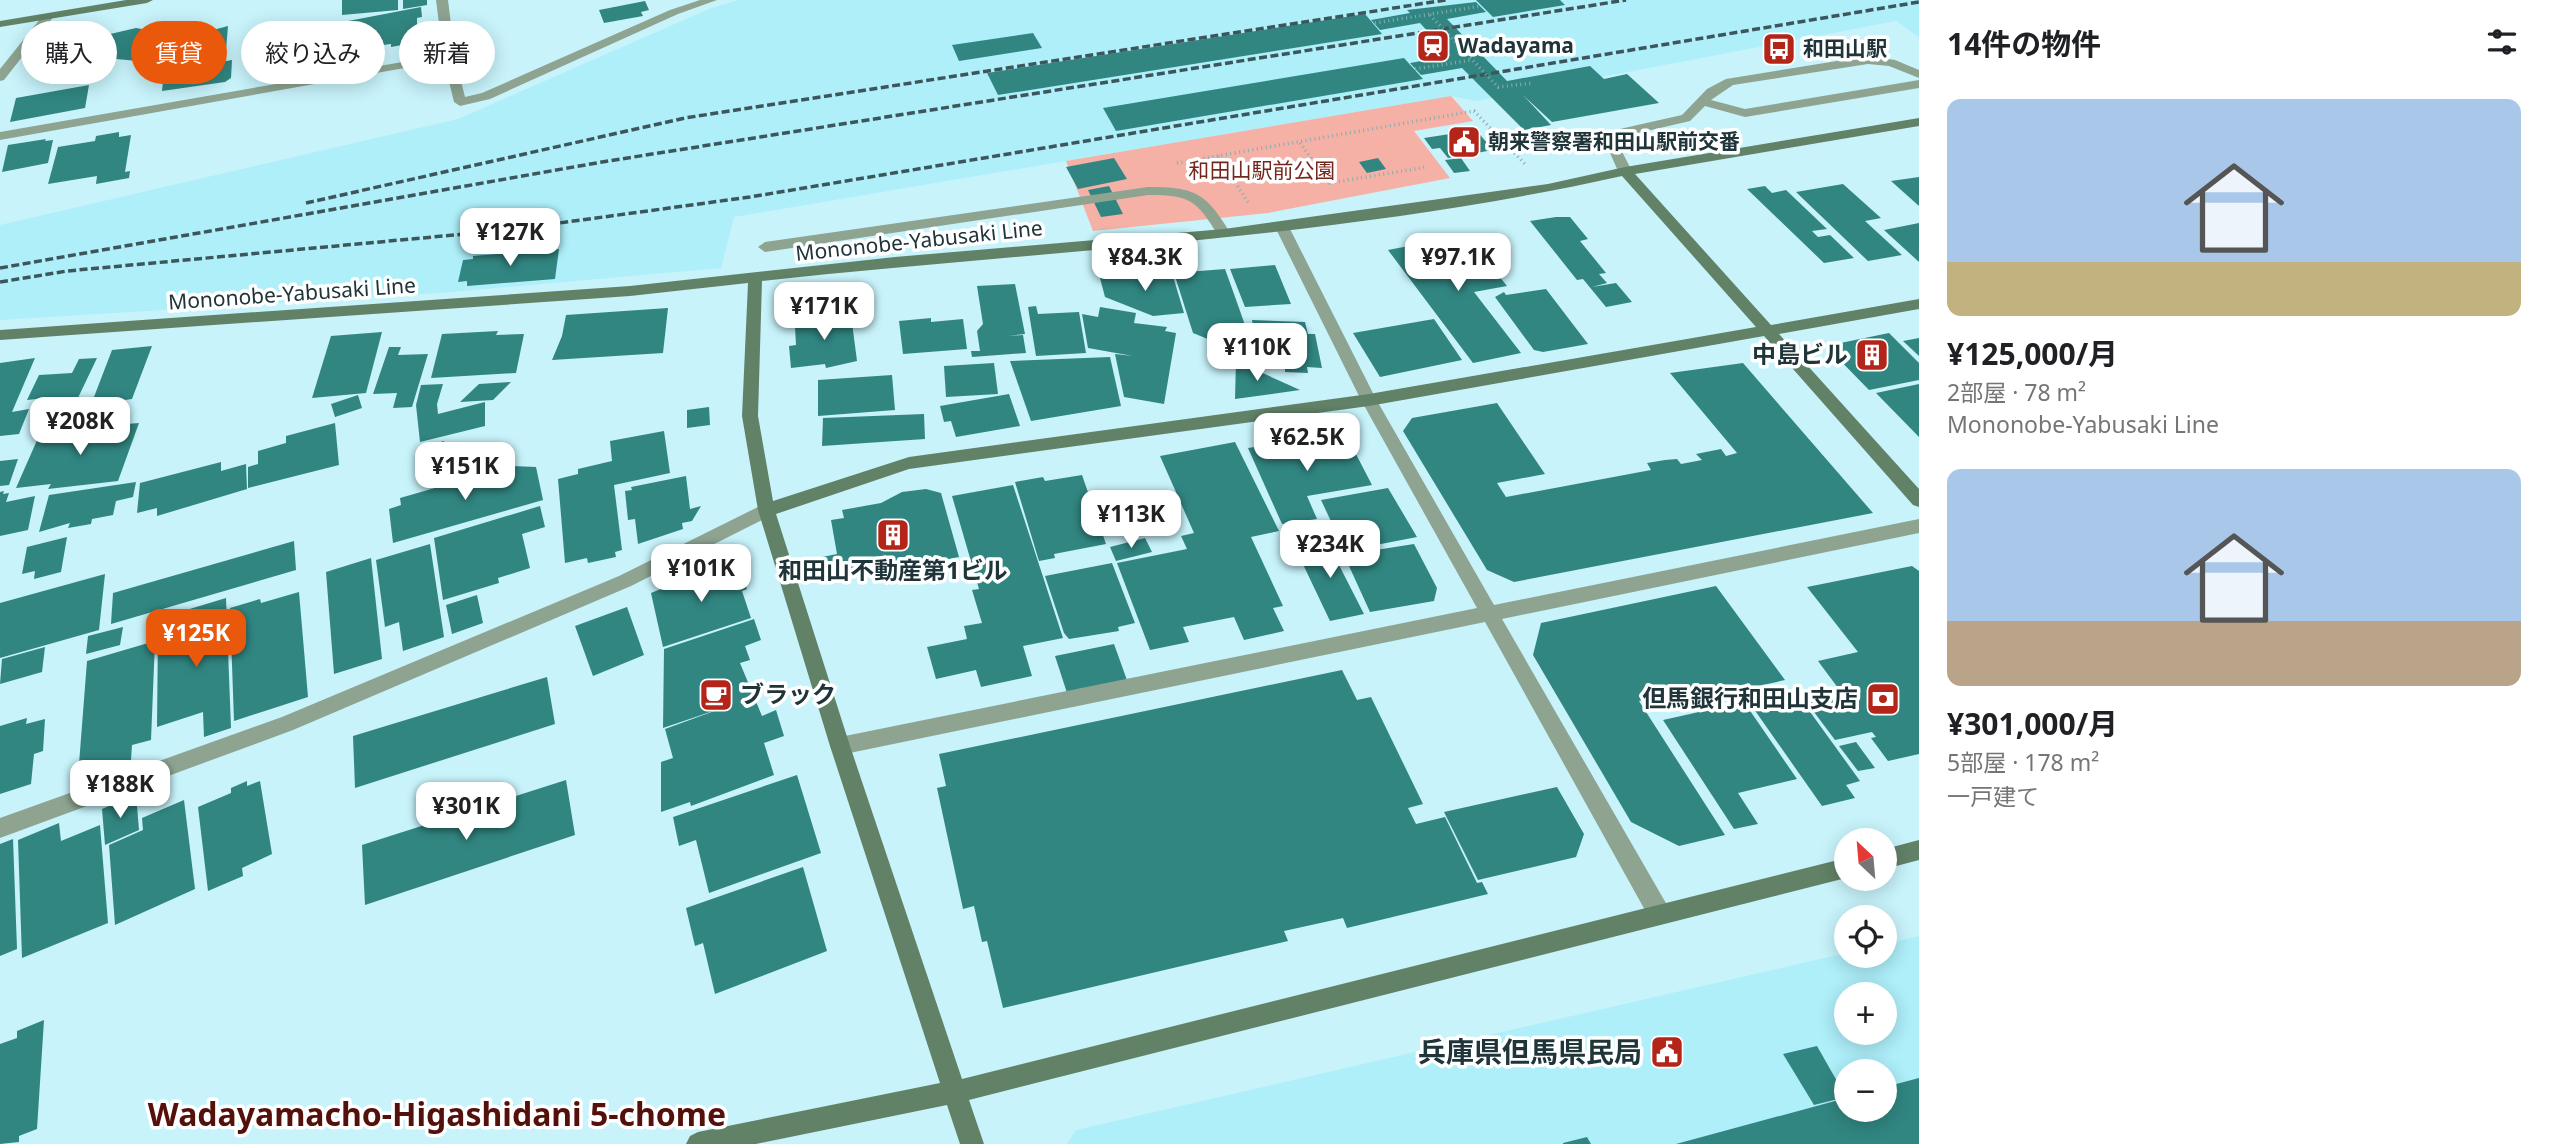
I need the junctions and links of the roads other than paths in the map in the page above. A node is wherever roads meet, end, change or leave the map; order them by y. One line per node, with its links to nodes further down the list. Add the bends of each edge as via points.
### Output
1 (147, 0): 5 (street)
2 (442, 0): 6 (street)
3 (711, 0): 4 (street)
4 (671, 6): 11 (street, via 486,96 460,102)
5 (48, 16): 7 (street); 10 (street)
6 (445, 21)
7 (0, 24)
8 (399, 66): 15 (street)
9 (1919, 74): 13 (street, via 1891,63 1857,61 1730,82)
10 (0, 77)
11 (456, 84)
12 (1919, 85): 13 (street, via 1749,113)
13 (1702, 101): 16 (street, via 1686,118 1615,134 1612,144)
14 (1919, 122): 16 (street, Mononobe-Yabusaki Line)
15 (0, 136)
16 (1625, 172): 17 (street, Mononobe-Yabusaki Line, via 1548,188); 22 (street)
17 (1282, 227): 18 (street, Mononobe-Yabusaki Line); 24 (street)
18 (1223, 234): 19 (street, via 1198,197 1185,191 1148,191); 20 (street, Mononobe-Yabusaki Line, via 895,262)
19 (765, 247)
20 (755, 279): 23 (street, Mononobe-Yabusaki Line); 26 (street, via 750,416)
21 (1919, 304): 22 (street)
22 (1768, 330): 24 (street); 25 (street)
23 (0, 335)
24 (1369, 400): 26 (street, via 909,463); 28 (street)
25 (1919, 500)
26 (766, 510): 29 (street); 30 (street, via 625,581 286,724)
27 (1919, 526): 28 (street)
28 (1489, 615): 29 (street); 34 (street)
29 (840, 746): 35 (street)
30 (0, 828)
31 (1919, 850): 32 (street)
32 (1897, 856)
33 (1834, 871): 34 (street)
34 (1659, 913): 35 (street)
35 (955, 1092): 36 (street); 37 (street)
36 (698, 1144)
37 (972, 1144)

